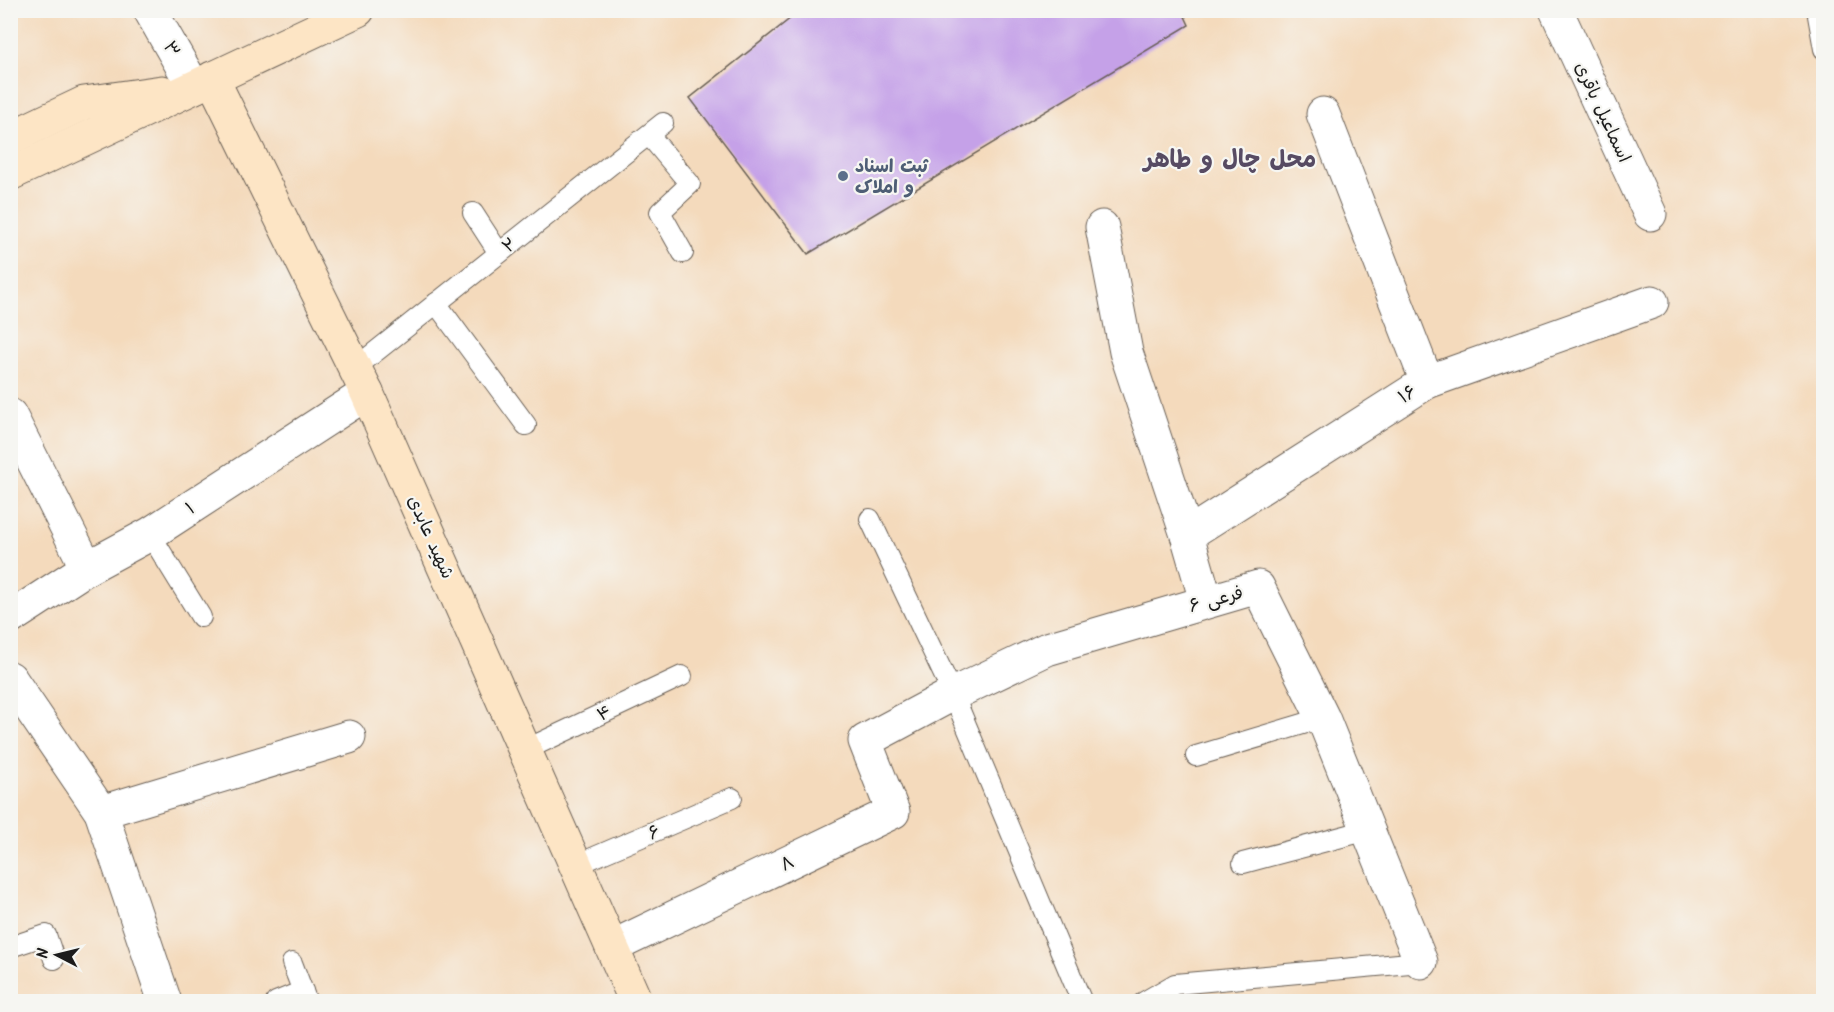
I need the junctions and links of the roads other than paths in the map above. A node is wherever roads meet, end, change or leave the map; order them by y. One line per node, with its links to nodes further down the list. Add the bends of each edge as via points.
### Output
1 (150, 10): 6 (street, ۳)
2 (358, 10): 6 (main road)
3 (1556, 10): 11 (street, اسماعیل باقری)
4 (1817, 10): 5 (lane)
5 (1824, 49)
6 (192, 88): 8 (main road, via 84,103); 9 (main road); 17 (main road, شهید عابدی)
7 (1323, 114): 18 (street)
8 (10, 138)
9 (10, 174)
10 (473, 213): 13 (lane)
11 (1650, 214)
12 (1102, 227): 23 (street, via 1126,352)
13 (499, 253): 14 (lane, ۲, via 656,129 690,184 660,212); 16 (lane, ۲)
14 (683, 253)
15 (1652, 302): 18 (street, ۱۶)
16 (436, 303): 17 (lane, ۲); 20 (lane)
17 (361, 381): 22 (street, ۱); 34 (main road, شهید عابدی)
18 (1427, 382): 23 (street, ۱۶)
19 (10, 415): 24 (street)
20 (526, 424)
21 (870, 519): 30 (lane)
22 (150, 534): 24 (street, ۱); 26 (lane)
23 (1187, 536): 25 (street)
24 (87, 568): 27 (street, ۱)
25 (1206, 601): 30 (street, فرعی ۶, via 1047,649); 31 (street, فرعی ۶, via 1258,587)
26 (201, 617)
27 (10, 618)
28 (682, 676): 34 (lane, ۴)
29 (10, 678): 37 (street)
30 (953, 694): 33 (street, فرعی ۶); 50 (lane)
31 (1323, 718): 35 (lane); 38 (street, فرعی ۶)
32 (349, 737): 37 (street)
33 (865, 741): 41 (street, ۸, via 893,812)
34 (525, 750): 40 (main road, شهید عابدی)
35 (1196, 756)
36 (732, 798): 40 (lane, ۶)
37 (101, 812): 47 (street)
38 (1368, 830): 39 (lane); 44 (street, فرعی ۶)
39 (1243, 863)
40 (576, 865): 41 (main road, شهید عابدی)
41 (612, 946): 49 (main road, شهید عابدی)
42 (10, 947): 43 (lane, via 46,935)
43 (54, 959)
44 (1421, 962): 51 (lane, via 1175,984)
45 (292, 963): 46 (lane)
46 (305, 996): 48 (lane)
47 (165, 1002)
48 (276, 1002)
49 (636, 1002)
50 (1082, 1002)
51 (1144, 1002)

